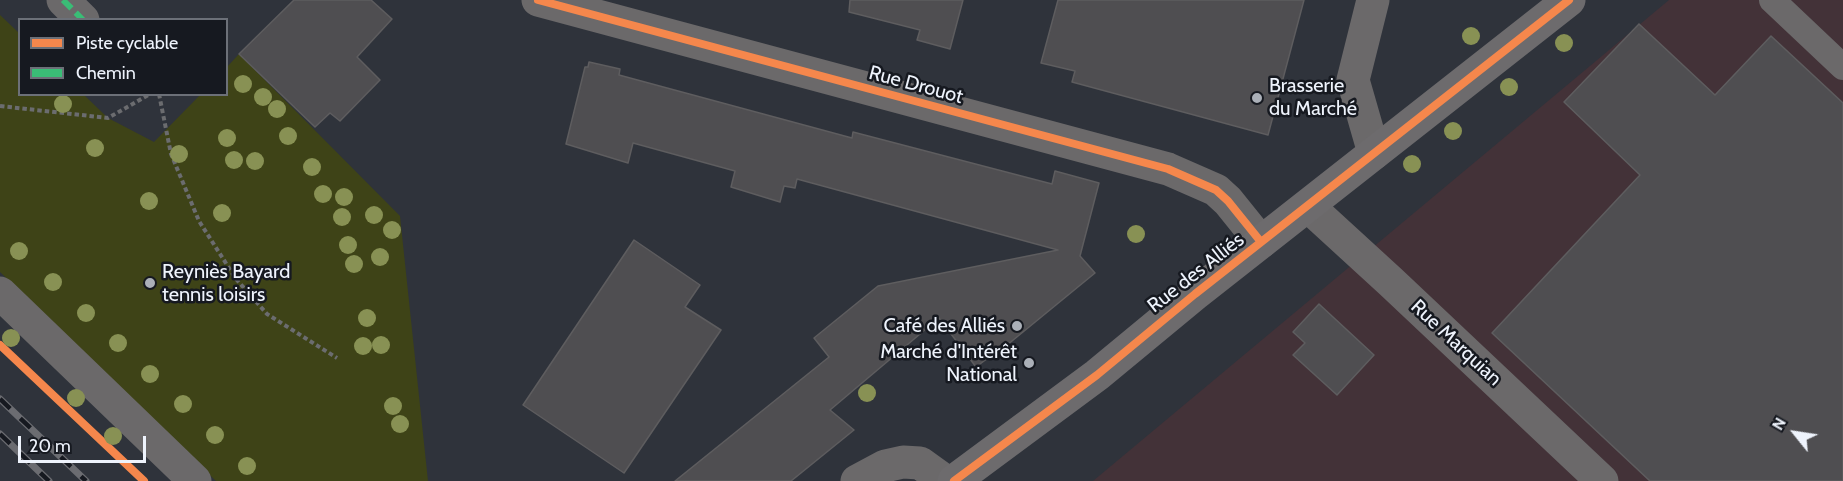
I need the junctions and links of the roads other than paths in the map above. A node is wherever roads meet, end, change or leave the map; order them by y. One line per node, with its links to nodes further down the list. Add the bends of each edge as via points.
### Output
1 (63, 0): 6 (street)
2 (538, 0): 10 (street, Rue Drouot, via 1168,170 1216,190)
3 (1373, 0): 8 (street, via 1353,80)
4 (1569, 0): 8 (main road, Rue des Alliés)
5 (1772, 0): 7 (lane)
6 (81, 18)
7 (1843, 67)
8 (1374, 153): 9 (main road, Rue des Alliés)
9 (1308, 206): 10 (main road, Rue des Alliés); 16 (street, Rue Marquian)
10 (1261, 242): 15 (main road, Rue des Alliés, via 1097,375)
11 (0, 293): 12 (street)
12 (195, 481)
13 (857, 481): 14 (street, via 885,466 903,462 920,463)
14 (945, 481)
15 (954, 481)
16 (1602, 481)

